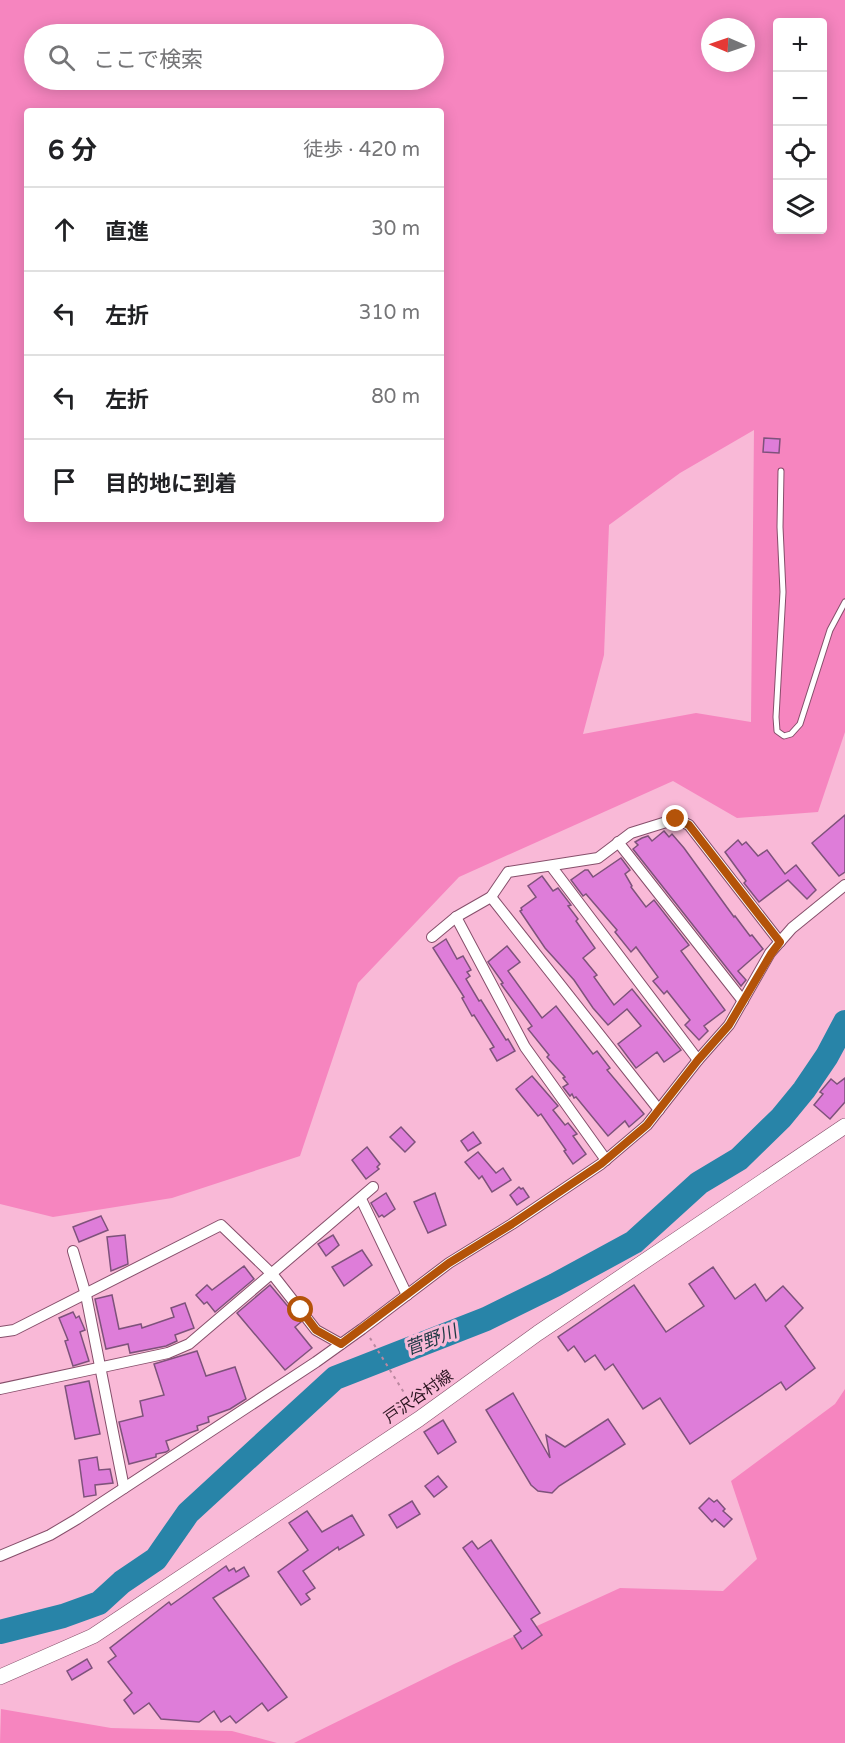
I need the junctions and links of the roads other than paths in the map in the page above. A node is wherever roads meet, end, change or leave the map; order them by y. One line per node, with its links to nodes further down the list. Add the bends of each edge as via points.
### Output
1 (781, 471): 2 (lane, via 783,592 776,717 777,731 784,736 800,724 830,630)
2 (845, 602)
3 (618, 842): 4 (street, via 598,858); 9 (street, via 631,833 676,819 689,825); 10 (street)
4 (552, 866): 6 (street, via 508,872); 11 (street)
5 (845, 885): 9 (street)
6 (491, 897): 7 (street); 12 (street)
7 (456, 917): 8 (street); 14 (street, via 525,1047)
8 (432, 937)
9 (780, 942): 10 (street)
10 (743, 1001): 11 (street, via 729,1025)
11 (698, 1060): 12 (street)
12 (659, 1110): 14 (street)
13 (845, 1126): 27 (main road, 戸沢谷村線, via 93,1636)
14 (606, 1160): 20 (street)
15 (374, 1187): 16 (street)
16 (361, 1199): 18 (street); 20 (street)
17 (74, 1251): 19 (street)
18 (273, 1275): 19 (street, via 221,1225); 22 (street, via 316,1330); 23 (street, via 189,1344 168,1353)
19 (86, 1295): 21 (street, via 14,1330); 23 (street)
20 (406, 1295): 22 (street)
21 (0, 1332)
22 (341, 1344): 25 (street)
23 (100, 1367): 24 (street); 25 (street)
24 (0, 1389)
25 (124, 1488): 26 (street, via 50,1535)
26 (0, 1556)
27 (0, 1677)

